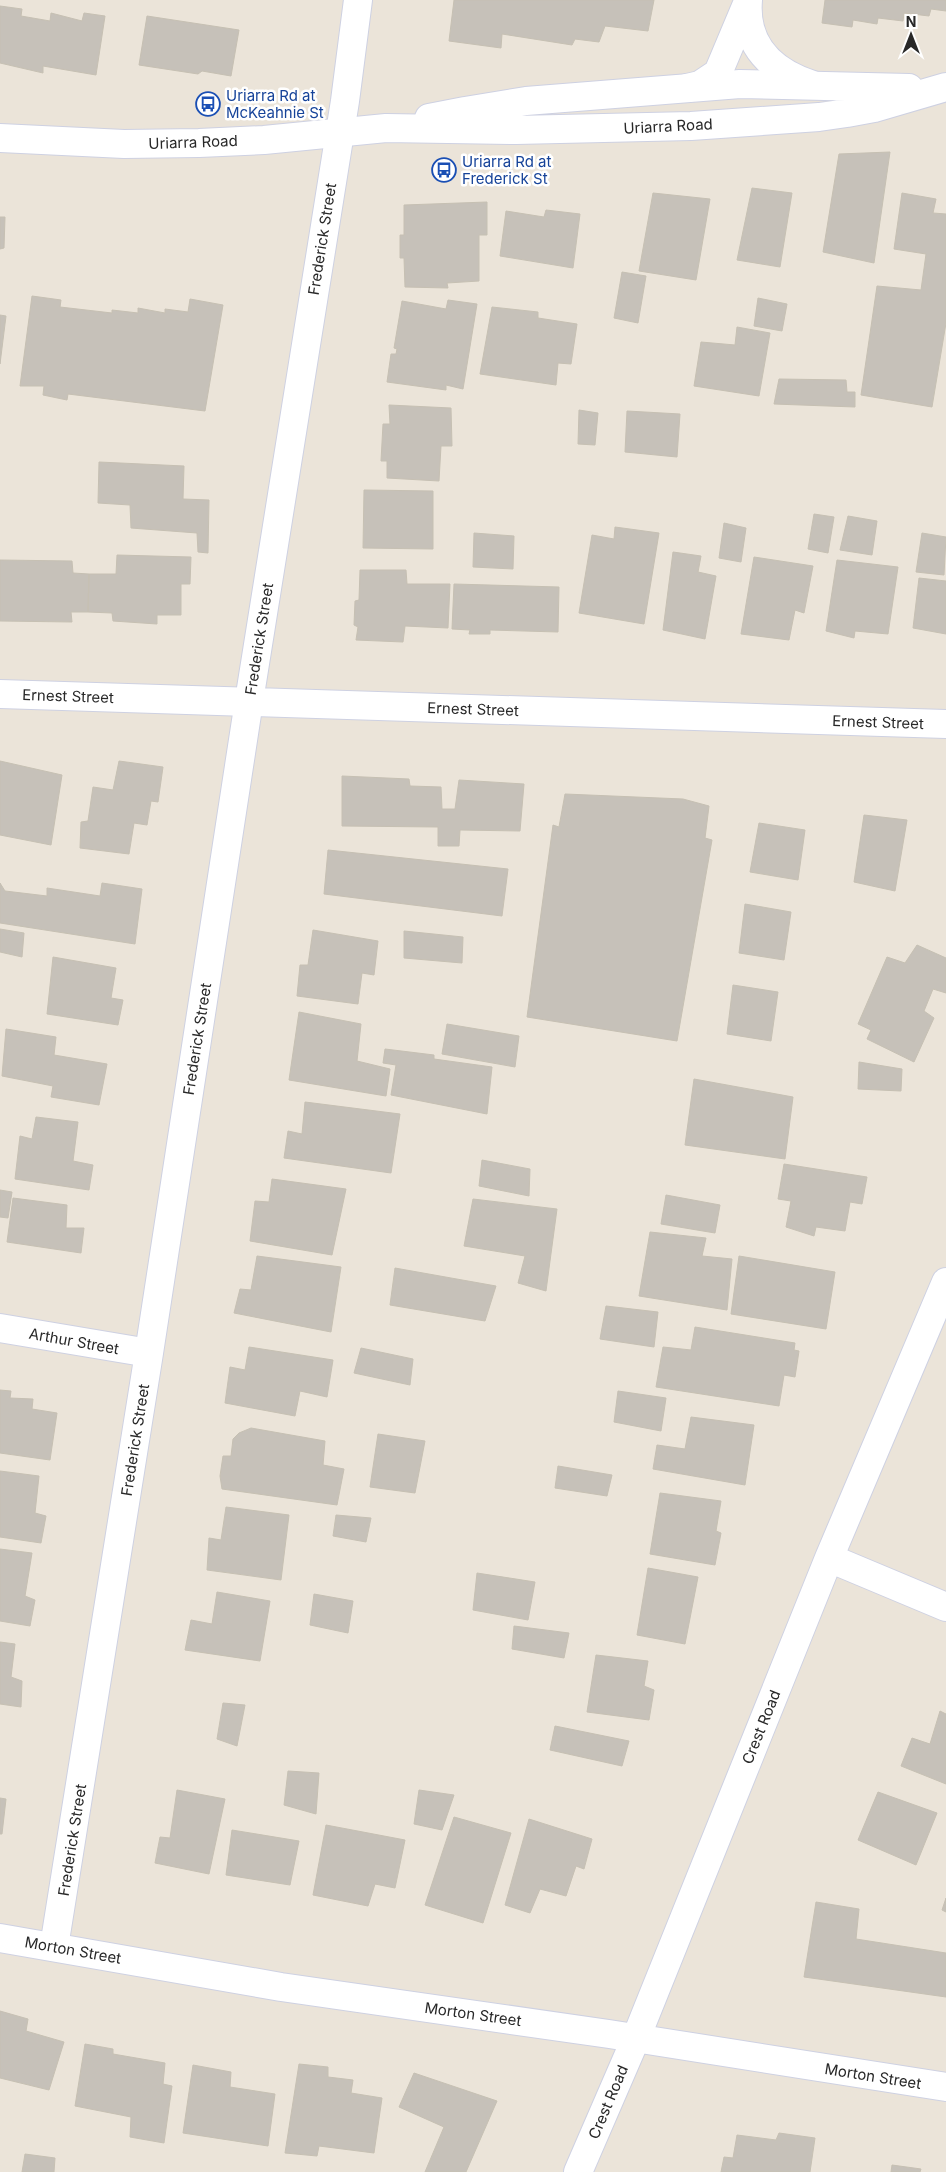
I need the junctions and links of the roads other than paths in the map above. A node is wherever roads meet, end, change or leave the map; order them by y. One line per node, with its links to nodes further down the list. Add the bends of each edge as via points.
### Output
1 (358, 0): 7 (street, Frederick Street)
2 (748, 1): 3 (street, via 751,30 766,59 782,72); 5 (street, via 718,72 700,85)
3 (813, 85): 4 (street, Uriarra Road, via 894,89); 5 (street, Uriarra Road, via 748,84)
4 (946, 86): 6 (street, Uriarra Road, via 874,108 799,119 597,129)
5 (687, 88): 6 (street, Uriarra Road, via 501,105)
6 (386, 128): 7 (street, Uriarra Road)
7 (339, 132): 8 (street, Uriarra Road, via 199,143 124,144); 10 (street, Frederick Street)
8 (0, 138)
9 (0, 694): 10 (street, Ernest Street)
10 (249, 702): 11 (street, Ernest Street); 14 (street, Frederick Street)
11 (946, 724)
12 (946, 1282): 15 (street, Crest Road)
13 (0, 1328): 14 (street, Arthur Street)
14 (149, 1353): 18 (street, Frederick Street)
15 (829, 1558): 16 (street); 19 (street, Crest Road)
16 (946, 1607)
17 (0, 1938): 18 (street, Morton Street)
18 (54, 1947): 19 (street, Morton Street, via 281,1986)
19 (636, 2038): 20 (street, Morton Street); 21 (street, Crest Road)
20 (946, 2087)
21 (578, 2172)

